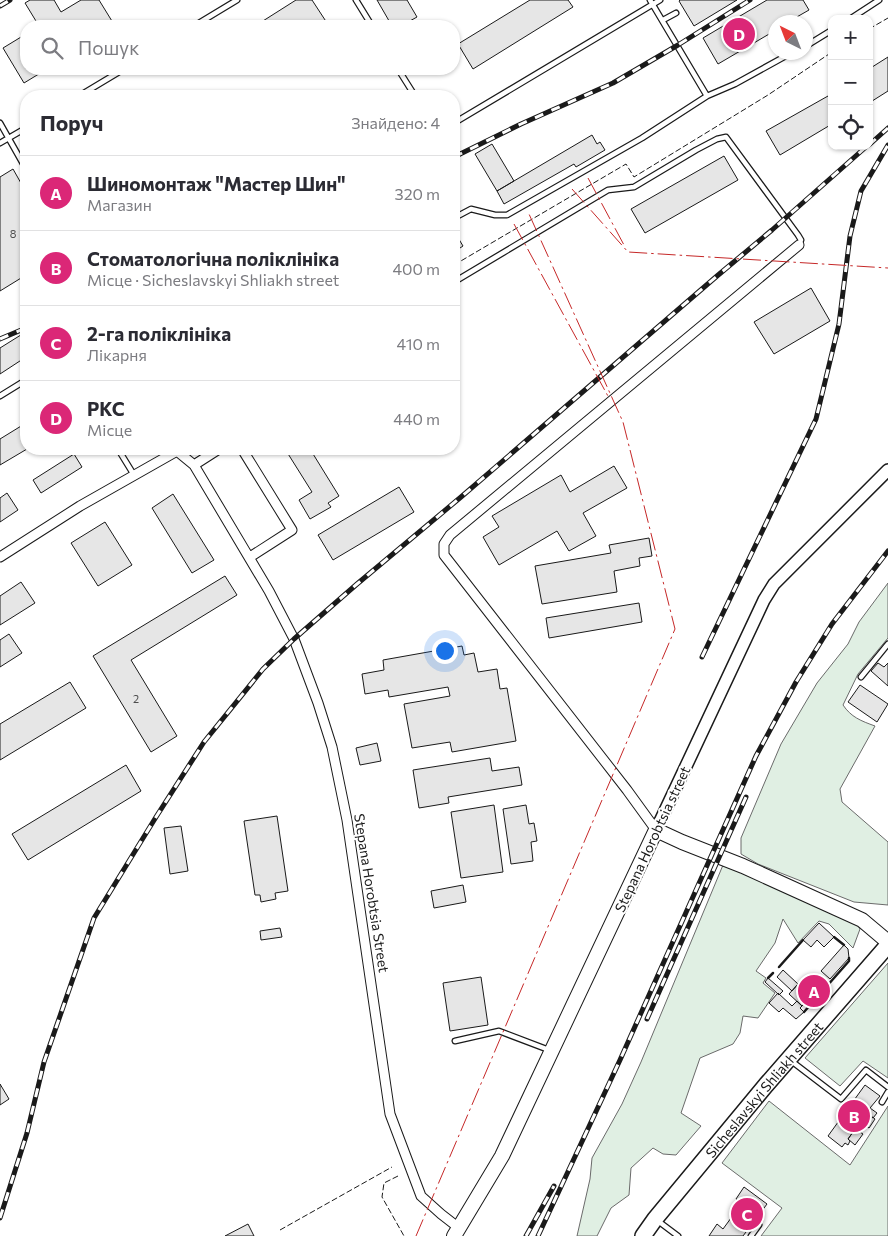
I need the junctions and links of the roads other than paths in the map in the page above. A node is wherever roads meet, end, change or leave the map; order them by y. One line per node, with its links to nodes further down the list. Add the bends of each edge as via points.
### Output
1 (237, 0): 8 (lane)
2 (356, 0): 9 (lane)
3 (660, 0): 5 (lane)
4 (879, 0): 7 (lane)
5 (651, 2): 10 (lane); 19 (lane)
6 (676, 13): 10 (lane)
7 (856, 15)
8 (204, 20)
9 (368, 20)
10 (663, 20): 18 (lane)
11 (828, 32): 12 (lane)
12 (813, 42)
13 (778, 60): 18 (lane)
14 (114, 75): 16 (lane)
15 (402, 75): 17 (lane)
16 (89, 90)
17 (411, 90)
18 (707, 96): 25 (lane, via 642,138 507,215 471,209)
19 (460, 119)
20 (0, 123): 22 (lane)
21 (20, 131): 22 (lane)
22 (8, 138): 23 (lane); 24 (lane)
23 (0, 143)
24 (20, 159)
25 (460, 215)
26 (799, 245): 27 (lane, via 798,235 726,137 696,150 634,187 608,190); 42 (street, via 450,535 444,544 444,555)
27 (460, 278)
28 (20, 384): 29 (lane)
29 (0, 396)
30 (122, 455): 37 (lane)
31 (170, 455): 37 (street)
32 (184, 455): 35 (street, Stepana Horobtsia Street)
33 (210, 455): 35 (street)
34 (246, 455): 38 (street, via 292,530)
35 (194, 465): 38 (street, Stepana Horobtsia Street)
36 (888, 470): 42 (street, Stepana Horobtsia street, via 774,584)
37 (134, 476): 39 (street)
38 (250, 556): 52 (street, Stepana Horobtsia Street, via 294,639 332,747 348,829 390,1114 421,1196)
39 (0, 557)
40 (888, 646): 41 (lane)
41 (861, 677)
42 (656, 830): 43 (main road, via 862,920); 45 (main road, Stepana Horobtsia street)
43 (888, 943): 46 (main road, Sicheslavskyi Shliakh street)
44 (455, 1041): 45 (lane, via 499,1031)
45 (552, 1051): 52 (main road, Stepana Horobtsia street, via 502,1156)
46 (789, 1060): 47 (lane, via 841,1099 866,1070); 50 (main road, Sicheslavskyi Shliakh street)
47 (888, 1087)
48 (888, 1092): 49 (lane)
49 (882, 1102)
50 (655, 1218): 53 (main road, Sicheslavskyi Shliakh street); 54 (lane)
51 (759, 1225): 55 (lane)
52 (457, 1232)
53 (643, 1236)
54 (678, 1236)
55 (751, 1236)

